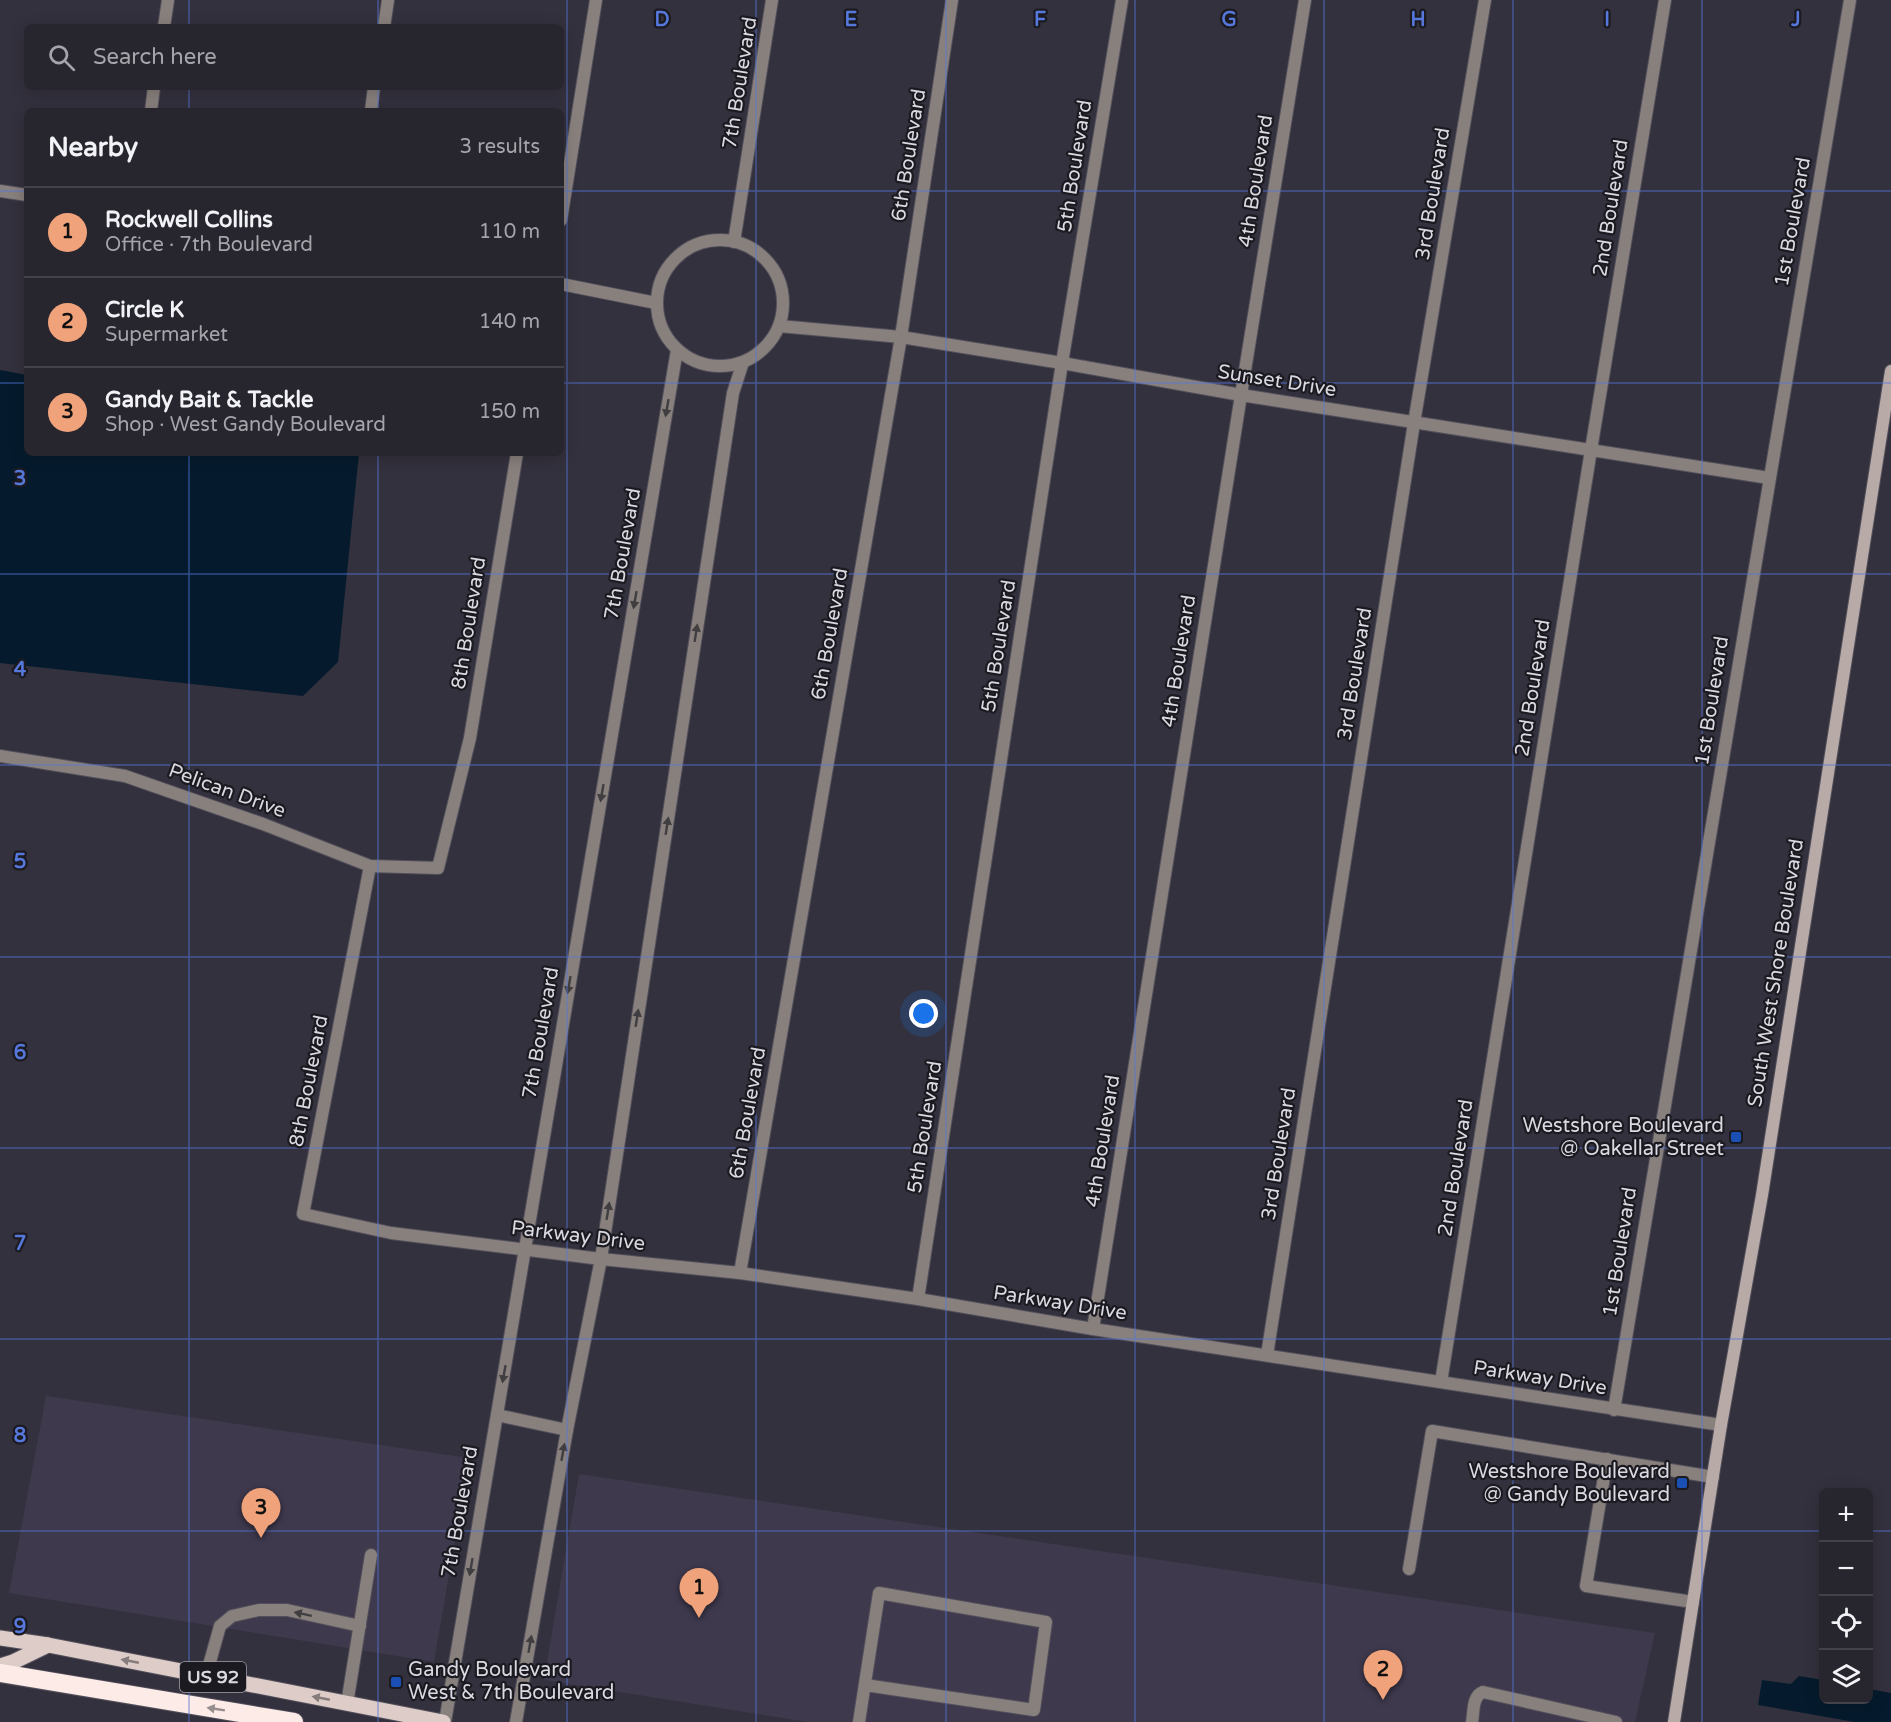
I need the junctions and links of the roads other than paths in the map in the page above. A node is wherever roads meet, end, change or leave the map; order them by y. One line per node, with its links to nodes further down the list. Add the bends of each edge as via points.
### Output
1 (168, 0): 11 (street)
2 (388, 0): 12 (street)
3 (596, 0): 19 (street)
4 (772, 0): 20 (street, 7th Boulevard)
5 (952, 0): 24 (street, 6th Boulevard)
6 (1122, 0): 27 (street, 5th Boulevard)
7 (1305, 0): 29 (street, 4th Boulevard)
8 (1485, 0): 31 (street, 3rd Boulevard)
9 (1665, 0): 32 (street, 2nd Boulevard)
10 (1850, 0): 34 (street, 1st Boulevard)
11 (164, 24)
12 (384, 24)
13 (154, 90): 15 (street)
14 (374, 90): 16 (street)
15 (150, 108)
16 (371, 108)
17 (0, 191): 18 (street)
18 (24, 195)
19 (564, 201)
20 (734, 242): 22 (street, via 703,242 681,254 664,272); 23 (street, via 762,256 779,280 783,310)
21 (564, 285): 22 (street)
22 (656, 303): 25 (street, via 658,320)
23 (779, 326): 24 (street, Sunset Drive); 26 (street, via 759,354)
24 (901, 337): 27 (street, Sunset Drive); 41 (street, 6th Boulevard)
25 (677, 350): 26 (street, via 708,366); 39 (street, 7th Boulevard, one-way to 39)
26 (743, 362): 40 (street, one-way to 26, via 733,393)
27 (1062, 363): 29 (street, Sunset Drive); 42 (street, 5th Boulevard)
28 (1891, 371): 30 (street, South West Shore Boulevard)
29 (1241, 395): 31 (street, Sunset Drive); 43 (street, 4th Boulevard)
30 (1887, 414): 48 (street, South West Shore Boulevard, via 1762,1195)
31 (1414, 423): 32 (street, Sunset Drive); 44 (street, 3rd Boulevard)
32 (1591, 450): 34 (street, Sunset Drive); 45 (street, 2nd Boulevard)
33 (517, 456): 37 (street, 8th Boulevard, via 470,738)
34 (1769, 478): 46 (street, 1st Boulevard)
35 (0, 756): 36 (street, Pelican Drive, via 125,776)
36 (370, 866): 37 (street, Pelican Drive); 38 (street, 8th Boulevard, via 303,1214)
37 (438, 868)
38 (391, 1233): 39 (street, Parkway Drive)
39 (525, 1250): 40 (street, Parkway Drive); 47 (street, 7th Boulevard, one-way to 47)
40 (601, 1259): 41 (street, Parkway Drive); 49 (street)
41 (740, 1273): 42 (street, Parkway Drive)
42 (918, 1299): 43 (street, Parkway Drive)
43 (1093, 1329): 44 (street, Parkway Drive)
44 (1267, 1355): 45 (street, Parkway Drive)
45 (1441, 1382): 46 (street, Parkway Drive)
46 (1614, 1410): 48 (street, Parkway Drive)
47 (497, 1415): 49 (street); 64 (street, 7th Boulevard, one-way to 64)
48 (1721, 1425): 51 (street, South West Shore Boulevard)
49 (567, 1430): 65 (street, one-way to 49)
50 (1607, 1459): 51 (street); 53 (street, via 1432,1431); 54 (street, via 1586,1586)
51 (1713, 1477): 54 (street, South West Shore Boulevard)
52 (371, 1555): 55 (street)
53 (1409, 1569)
54 (1693, 1602): 69 (street, South West Shore Boulevard)
55 (360, 1626): 60 (street, one-way to 60, via 287,1610 259,1610 232,1616 220,1626); 62 (street)
56 (0, 1638): 57 (main road, US 92)
57 (48, 1645): 58 (main road); 60 (main road, US 92, one-way to 57)
58 (0, 1666)
59 (0, 1673): 63 (highway, one-way to 59)
60 (206, 1676): 62 (main road, US 92, one-way to 60)
61 (865, 1685): 61 (street, via 879,1593 1046,1622 1034,1710); 66 (street)
62 (347, 1704): 64 (main road, US 92)
63 (294, 1722)
64 (444, 1722)
65 (516, 1722)
66 (859, 1722)
67 (1472, 1722): 68 (street, via 1476,1698 1483,1692)
68 (1616, 1722)
69 (1674, 1722)

